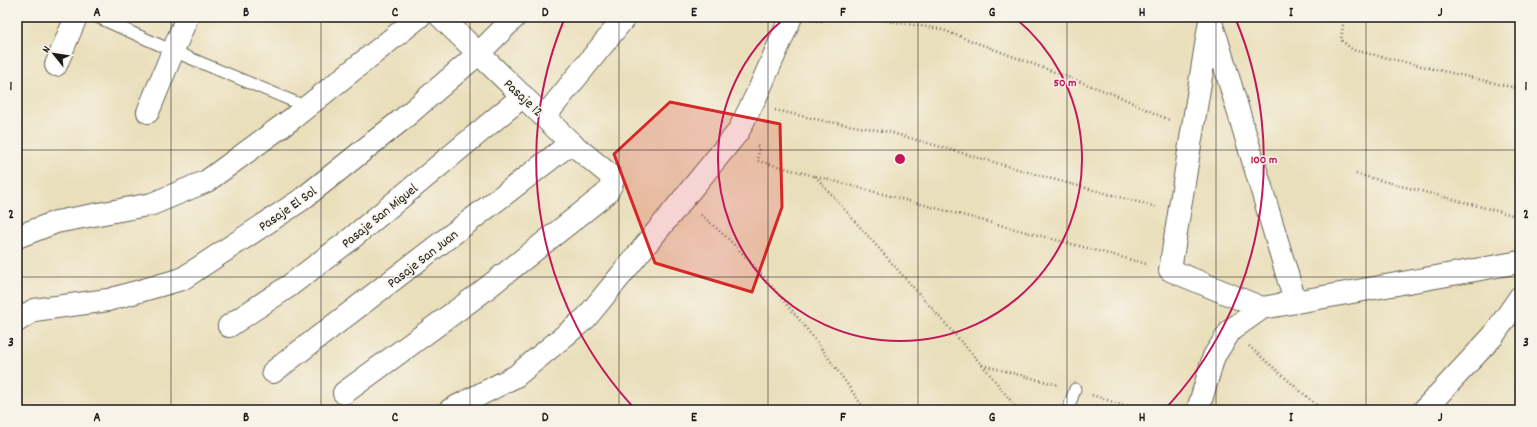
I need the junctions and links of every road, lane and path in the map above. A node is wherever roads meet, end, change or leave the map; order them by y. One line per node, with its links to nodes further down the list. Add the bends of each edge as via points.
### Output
1 (76, 17): 14 (street)
2 (96, 17): 12 (lane)
3 (187, 17): 12 (street)
4 (418, 17): 17 (street)
5 (441, 17): 13 (street, Pasaje 12)
6 (516, 17): 13 (street, Pasaje El Sol)
7 (625, 17): 19 (street)
8 (791, 17): 22 (street)
9 (862, 17): 21 (path, via 940,29 1118,96)
10 (1344, 17): 15 (path, via 1341,40 1353,50)
11 (1209, 19): 21 (street); 35 (street)
12 (173, 51): 17 (lane); 18 (street)
13 (478, 54): 16 (street, Pasaje 12); 37 (street, Pasaje El Sol, via 404,118 301,200 182,279 108,300 34,310)
14 (56, 65)
15 (1520, 89)
16 (523, 96): 19 (street, Pasaje 12); 38 (street, Pasaje San Miguel, via 347,242 289,286)
17 (307, 107): 31 (street, via 207,181 152,204 56,222)
18 (148, 112)
19 (545, 116): 24 (street, Pasaje 12)
20 (773, 116): 29 (path, via 775,109 824,121 889,132)
21 (1192, 131): 29 (street)
22 (738, 132): 25 (path); 28 (street)
23 (762, 141): 25 (path)
24 (571, 143): 40 (street, Pasaje San Juan); 42 (street, Pasaje 12, via 610,174 612,183 607,193 478,294)
25 (759, 148): 27 (path, via 758,161)
26 (1356, 174): 30 (path)
27 (815, 176): 33 (path); 45 (path, via 988,372)
28 (686, 196): 43 (street, via 586,318 516,376); 44 (path, via 703,209 700,214 739,249 793,312)
29 (1179, 213): 33 (street)
30 (1520, 218)
31 (17, 237)
32 (1520, 262): 35 (street)
33 (1170, 270): 36 (street)
34 (1520, 297): 49 (street, via 1492,336)
35 (1295, 302): 36 (street)
36 (1262, 308): 39 (street)
37 (17, 321)
38 (229, 326)
39 (1231, 330): 47 (street, via 1214,356); 48 (path)
40 (273, 372)
41 (1075, 389): 46 (lane)
42 (344, 393)
43 (450, 410)
44 (865, 410)
45 (1018, 410)
46 (1068, 410)
47 (1198, 410)
48 (1322, 410)
49 (1424, 410)

